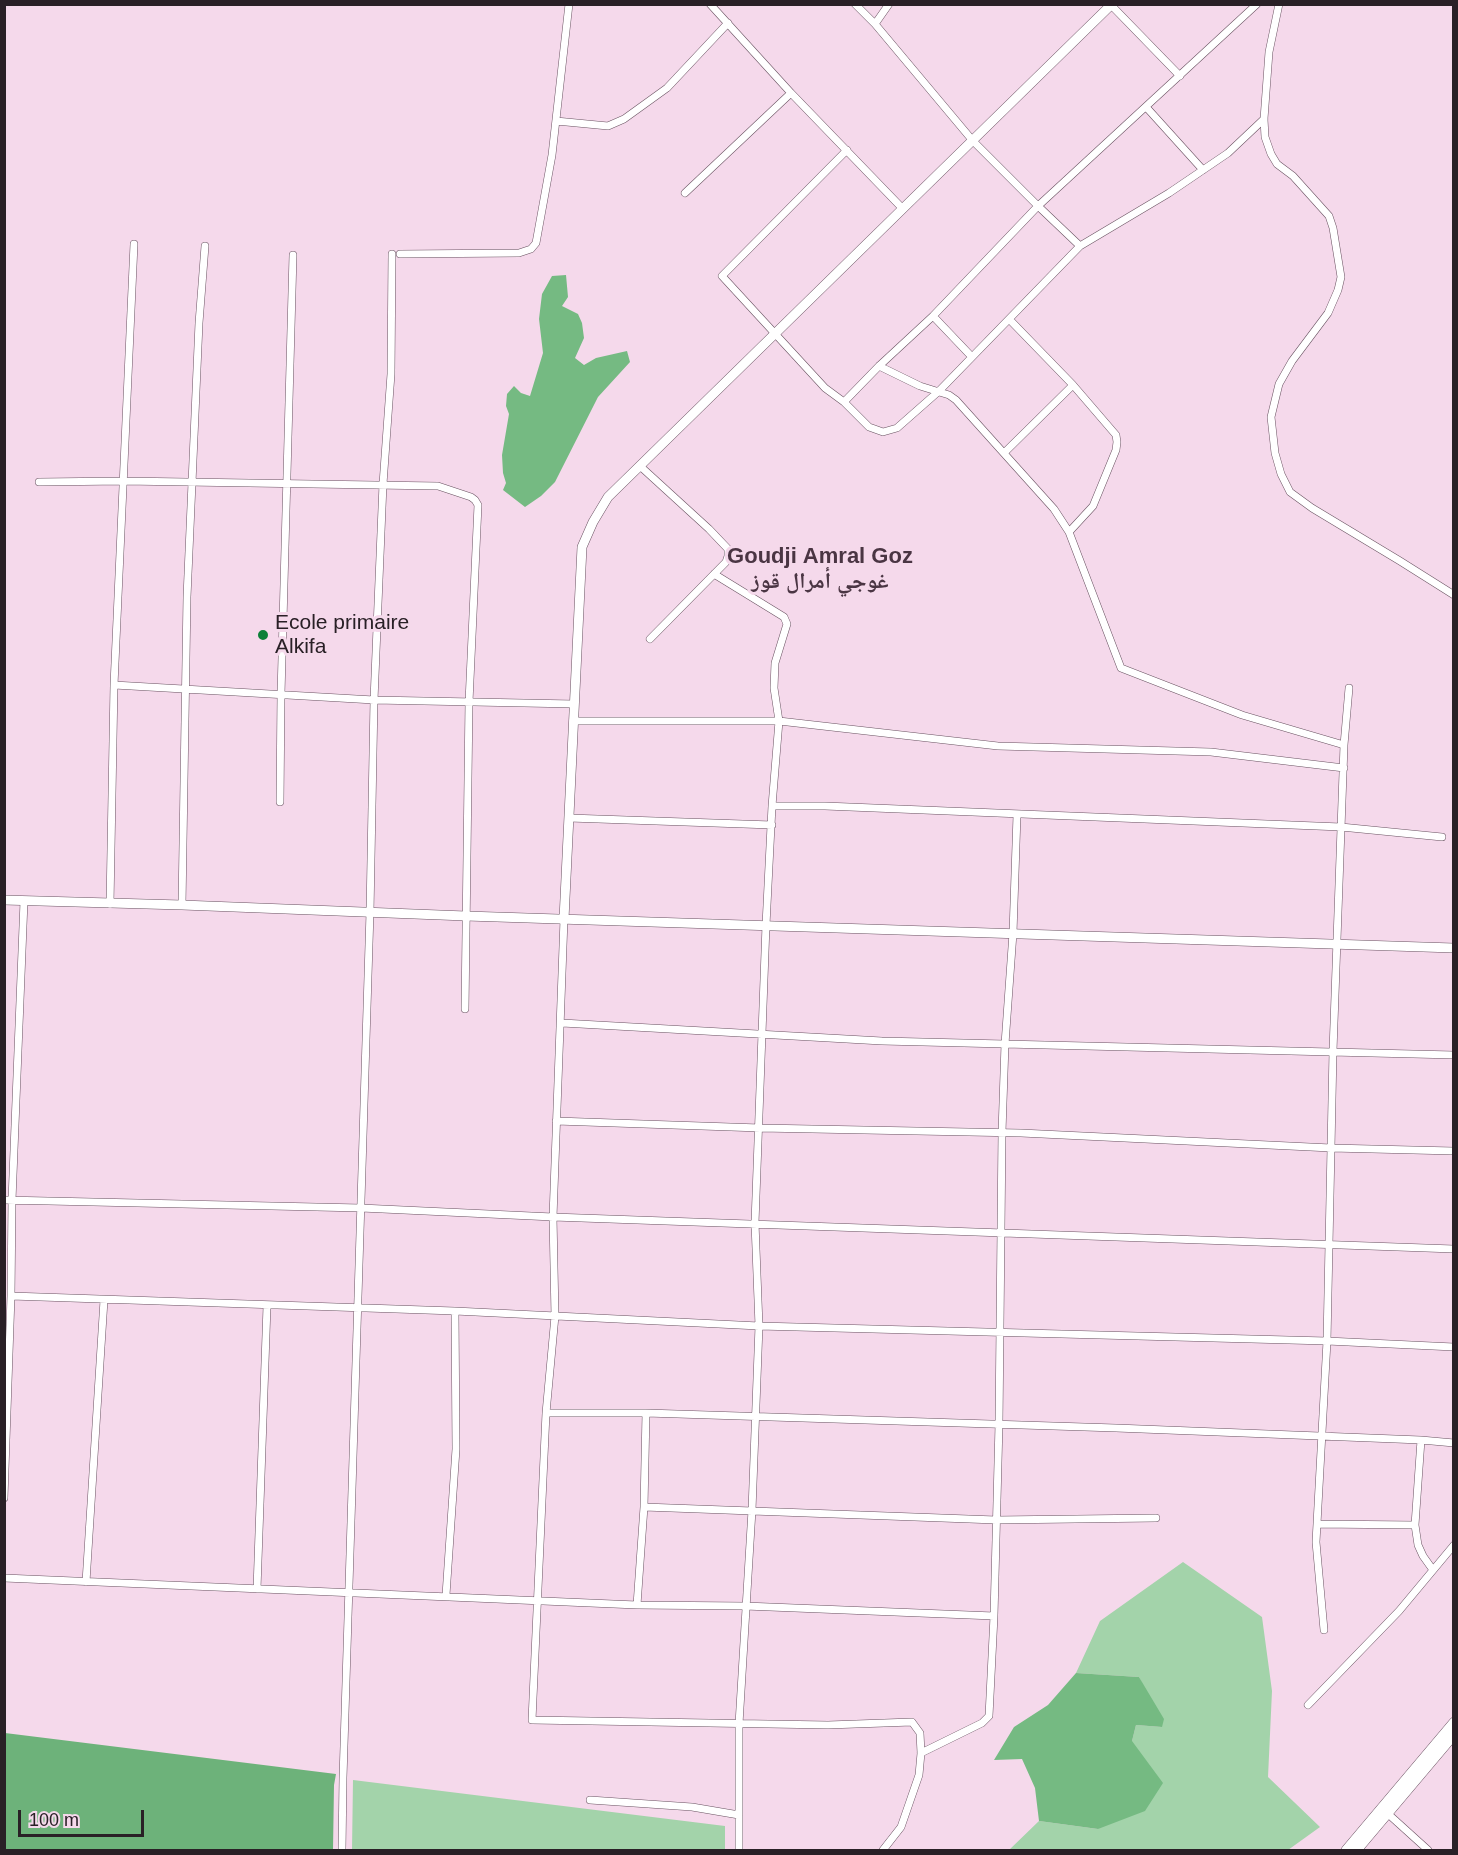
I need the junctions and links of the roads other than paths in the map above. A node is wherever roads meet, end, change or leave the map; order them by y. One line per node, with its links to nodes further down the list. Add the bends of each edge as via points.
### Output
1 (569, 4): 14 (street)
2 (710, 4): 8 (street)
3 (855, 4): 9 (street)
4 (889, 4): 9 (street)
5 (1257, 4): 10 (street)
6 (1279, 4): 13 (street, via 1269,52)
7 (1112, 5): 10 (street); 15 (street)
8 (728, 23): 11 (street); 14 (street, via 667,87 624,118 608,126)
9 (875, 24): 15 (street)
10 (1180, 76): 12 (street)
11 (791, 93): 16 (street); 18 (street)
12 (1147, 108): 17 (street); 19 (street)
13 (1264, 119): 17 (street); 42 (street, via 1265,136 1277,164 1329,216 1341,277 1328,313 1279,384 1271,417 1281,474 1290,492 1312,508)
14 (556, 121): 38 (street, via 540,227 531,249 519,253 396,254)
15 (973, 141): 19 (street); 20 (street)
16 (847, 150): 20 (street); 27 (street, via 722,276)
17 (1203, 170): 23 (street)
18 (685, 193)
19 (1038, 206): 23 (street); 25 (street)
20 (903, 209): 27 (street)
21 (134, 244): 35 (street)
22 (205, 246): 37 (street)
23 (1080, 246): 26 (street)
24 (293, 255): 39 (street)
25 (933, 316): 28 (street); 29 (street)
26 (1009, 319): 28 (street); 30 (street)
27 (776, 334): 32 (street); 34 (street)
28 (972, 357): 31 (street)
29 (879, 366): 31 (street); 32 (street)
30 (1073, 385): 33 (street); 40 (street, via 1117,441 1093,506)
31 (939, 391): 32 (street, via 897,428 883,432 869,427); 33 (street, via 956,400)
32 (844, 402)
33 (1004, 453): 40 (street, via 1054,509)
34 (640, 466): 41 (street, via 728,549 726,562); 50 (street, via 608,498 582,547)
35 (124, 480): 36 (street); 37 (street); 44 (street)
36 (39, 482)
37 (194, 482): 39 (street); 45 (street)
38 (383, 483): 39 (street); 48 (street); 49 (street, via 438,486 471,497 478,505)
39 (287, 484): 47 (street)
40 (1069, 532): 53 (street, via 1121,668 1242,714)
41 (714, 574): 43 (street); 52 (street, via 784,617 787,624 774,688)
42 (1454, 596)
43 (650, 639)
44 (114, 685): 45 (street); 64 (street)
45 (186, 688): 47 (street); 65 (street)
46 (1349, 688): 53 (street)
47 (281, 694): 48 (street); 55 (street)
48 (374, 700): 49 (street); 66 (street)
49 (469, 702): 50 (street); 67 (street)
50 (574, 704): 51 (street)
51 (573, 721): 52 (street); 58 (street)
52 (779, 721): 54 (street, via 998,746 1211,752); 56 (street)
53 (1344, 745): 54 (street)
54 (1344, 768): 60 (street)
55 (280, 802)
56 (772, 806): 57 (street); 59 (street)
57 (1017, 815): 60 (street); 70 (street)
58 (569, 818): 59 (street); 68 (street)
59 (771, 825): 69 (street)
60 (1341, 827): 61 (street); 71 (street)
61 (1442, 837)
62 (4, 900): 63 (street)
63 (24, 901): 64 (street); 84 (street)
64 (110, 904): 65 (street)
65 (182, 905): 66 (street)
66 (370, 912): 67 (street); 85 (street)
67 (466, 916): 68 (street); 73 (street)
68 (564, 919): 69 (street); 74 (street)
69 (766, 924): 70 (street); 75 (street)
70 (1013, 933): 71 (street); 76 (street)
71 (1338, 944): 72 (street); 77 (street)
72 (1454, 948)
73 (465, 1009)
74 (562, 1023): 75 (street); 79 (street)
75 (763, 1033): 76 (street); 80 (street)
76 (1005, 1044): 77 (street); 81 (street)
77 (1333, 1051): 78 (street); 82 (street)
78 (1454, 1055)
79 (556, 1121): 80 (street); 86 (street)
80 (760, 1128): 81 (street); 87 (street)
81 (1002, 1132): 82 (street); 88 (street)
82 (1331, 1148): 83 (street); 89 (street)
83 (1454, 1151)
84 (8, 1200): 85 (street); 91 (street)
85 (361, 1208): 86 (street); 94 (street)
86 (554, 1217): 87 (street); 96 (street)
87 (755, 1223): 88 (street); 97 (street)
88 (1000, 1232): 89 (street); 98 (street)
89 (1328, 1244): 90 (street); 99 (street)
90 (1454, 1249)
91 (11, 1296): 92 (street); 108 (street)
92 (104, 1299): 93 (street); 118 (street)
93 (267, 1306): 94 (street); 119 (street)
94 (357, 1307): 95 (street); 120 (street)
95 (455, 1311): 96 (street); 121 (street, via 456,1449)
96 (555, 1316): 97 (street); 101 (street)
97 (759, 1326): 98 (street); 103 (street)
98 (1000, 1332): 99 (street); 104 (street)
99 (1327, 1341): 100 (street); 105 (street)
100 (1454, 1347)
101 (546, 1413): 102 (street); 122 (street)
102 (646, 1413): 103 (street); 109 (street)
103 (756, 1417): 104 (street); 110 (street)
104 (999, 1424): 105 (street); 112 (street)
105 (1323, 1437): 106 (street); 113 (street)
106 (1421, 1440): 107 (street); 114 (street)
107 (1454, 1443)
108 (4, 1497)
109 (644, 1507): 110 (street); 123 (street)
110 (752, 1510): 112 (street); 124 (street)
111 (1156, 1518): 112 (street)
112 (996, 1520): 125 (street)
113 (1317, 1524): 114 (street); 126 (street)
114 (1415, 1525): 116 (street, via 1418,1545)
115 (1454, 1545): 116 (street)
116 (1433, 1570): 127 (street)
117 (4, 1578): 118 (street)
118 (86, 1581): 119 (street)
119 (257, 1589): 120 (street)
120 (348, 1592): 121 (street); 135 (street)
121 (446, 1595): 122 (street)
122 (538, 1601): 123 (street); 129 (street, via 532,1720)
123 (637, 1605): 124 (street)
124 (745, 1606): 125 (street); 129 (street)
125 (994, 1616): 131 (street, via 988,1716 982,1723)
126 (1324, 1630)
127 (1308, 1705)
128 (1454, 1722): 133 (street)
129 (740, 1724): 131 (street, via 912,1722 920,1732); 134 (street)
130 (1454, 1735): 133 (street)
131 (921, 1753): 137 (street, via 919,1774 901,1827)
132 (590, 1800): 134 (street, via 692,1807)
133 (1384, 1811): 138 (street); 139 (street); 140 (street)
134 (739, 1815): 136 (street)
135 (342, 1851)
136 (739, 1851)
137 (883, 1851)
138 (1346, 1851)
139 (1357, 1851)
140 (1428, 1851)

